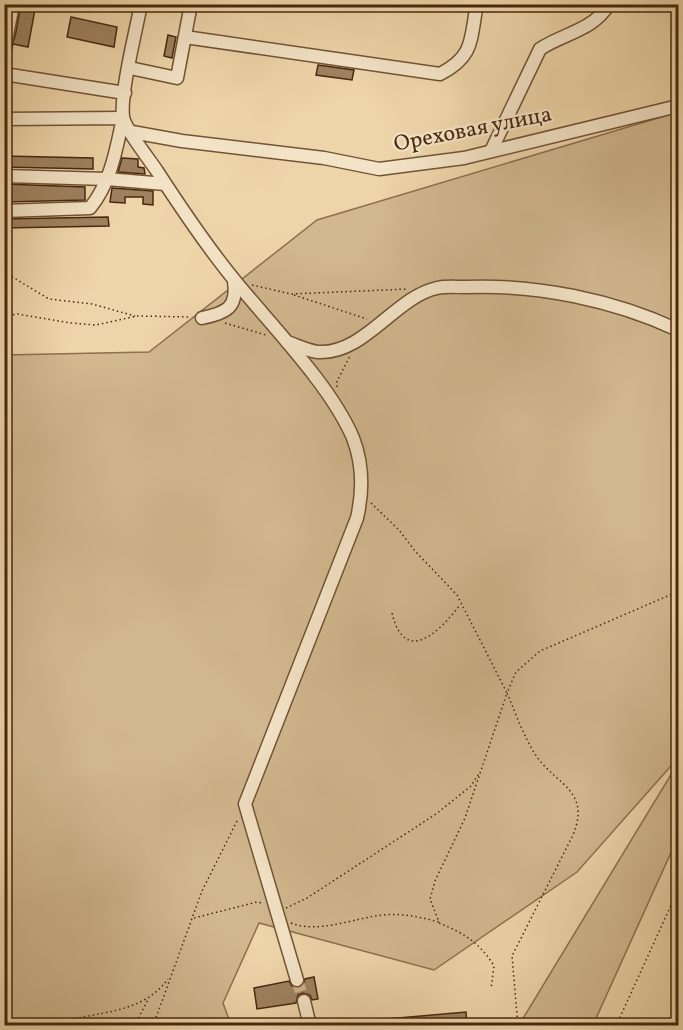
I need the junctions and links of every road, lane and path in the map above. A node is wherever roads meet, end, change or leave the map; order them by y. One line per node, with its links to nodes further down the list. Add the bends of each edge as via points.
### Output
1 (13, 4): 6 (street)
2 (141, 4): 8 (street)
3 (190, 4): 7 (street)
4 (477, 4): 7 (street, via 468,53 456,66 440,74)
5 (609, 4): 15 (street, via 582,31 540,49)
6 (4, 35)
7 (185, 37): 8 (street, via 177,78)
8 (130, 68): 10 (street)
9 (4, 74): 10 (street)
10 (125, 93): 12 (street)
11 (678, 106): 15 (street, Ореховая улица)
12 (123, 118): 13 (street); 14 (street); 17 (street)
13 (4, 119)
14 (132, 132): 15 (street, Ореховая улица, via 379,169 417,166); 18 (street)
15 (491, 151)
16 (4, 176): 17 (street)
17 (107, 179): 18 (street); 19 (street, via 102,194 90,208)
18 (165, 184): 21 (street)
19 (4, 211)
20 (4, 272): 26 (path, via 50,299 92,304)
21 (234, 279): 27 (street, via 236,294 230,307); 32 (street)
22 (252, 285): 24 (path)
23 (414, 289): 24 (path)
24 (291, 294): 29 (path)
25 (4, 316): 26 (path, via 18,314 96,325)
26 (137, 316): 27 (path)
27 (202, 318)
28 (223, 322): 31 (path)
29 (380, 324): 30 (street, via 413,298 437,288 506,285 618,308); 32 (street, via 363,338 318,352)
30 (678, 330)
31 (266, 335)
32 (287, 342): 35 (street, via 354,440)
33 (351, 355): 34 (path, via 337,381)
34 (337, 394)
35 (362, 495): 37 (path, via 399,530); 41 (street, via 357,518)
36 (678, 588): 39 (path, via 670,595 540,651 516,672)
37 (461, 604): 38 (path, via 425,640 415,642 406,640 399,632); 39 (path)
38 (392, 613)
39 (507, 693): 40 (path); 55 (path, via 535,755 571,789 578,816 573,835 512,956)
40 (483, 769): 43 (path, via 471,786 436,814); 45 (path, via 430,899)
41 (245, 804): 43 (street); 44 (path, via 202,891)
42 (678, 890): 56 (path)
43 (277, 913): 44 (path, via 267,904 257,902); 45 (path, via 304,928 386,915); 47 (street)
44 (194, 918): 46 (path)
45 (439, 922): 48 (path, via 470,937 483,949 494,966)
46 (171, 976): 49 (path); 53 (path)
47 (297, 980)
48 (491, 989)
49 (148, 999): 51 (path, via 112,1012); 52 (path)
50 (304, 1001): 54 (street)
51 (49, 1026)
52 (134, 1026)
53 (153, 1026)
54 (310, 1026)
55 (518, 1026)
56 (616, 1026)

